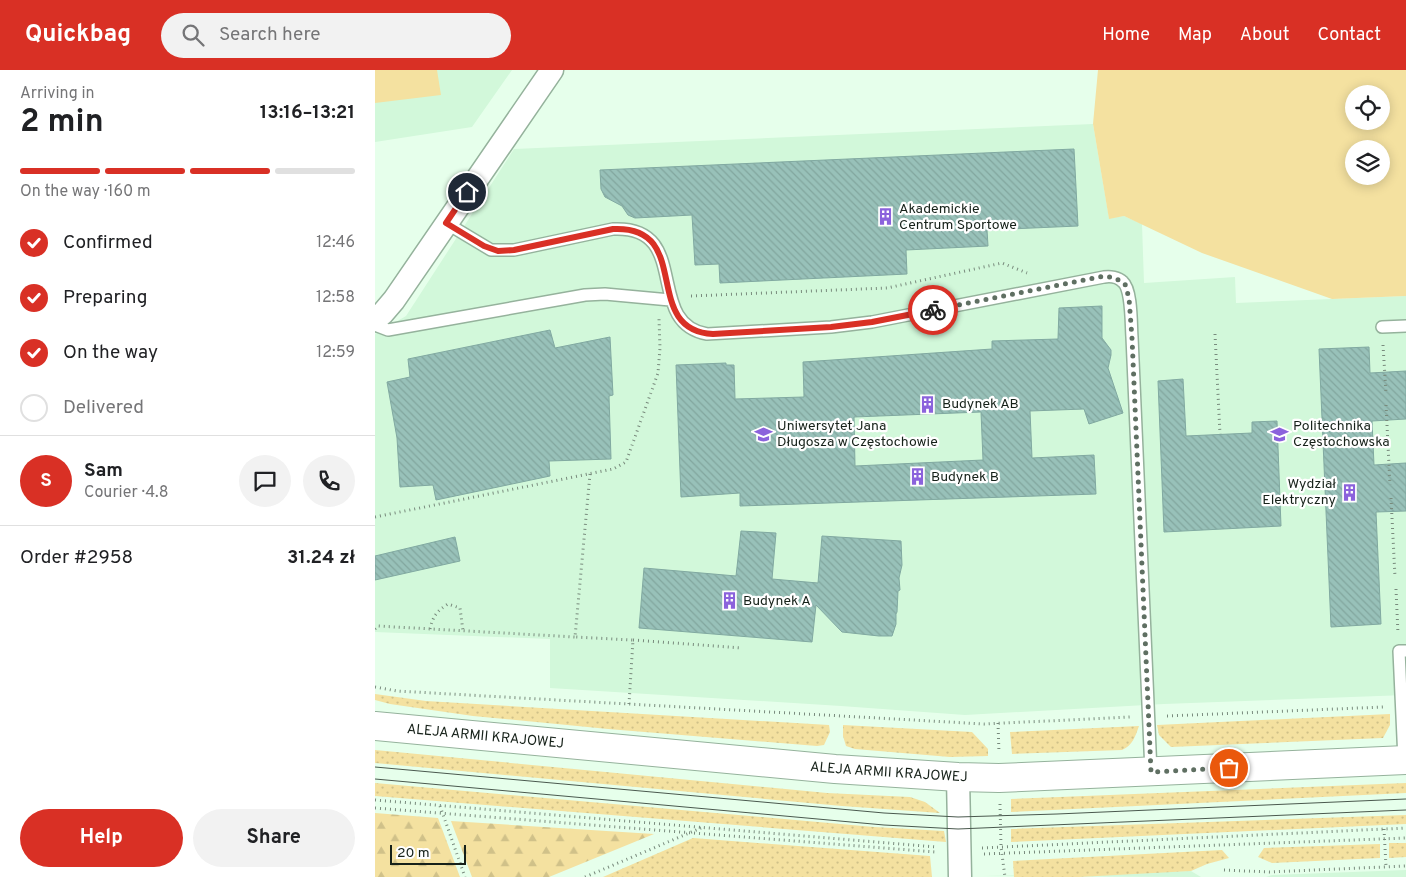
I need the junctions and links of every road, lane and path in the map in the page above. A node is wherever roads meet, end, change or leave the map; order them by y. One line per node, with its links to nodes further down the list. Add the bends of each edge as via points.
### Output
1 (552, 70): 2 (street)
2 (446, 223): 4 (lane, via 498,251 613,229 633,230 646,236 659,253); 5 (street, via 395,300)
3 (1058, 286): 4 (path, via 1002,263 887,288); 4 (lane, via 872,322 713,334 688,327 678,316); 29 (lane, via 1107,276 1123,282 1127,289 1132,338)
4 (670, 298): 6 (lane, via 585,295 388,330); 13 (path, via 658,320 658,374 626,462 613,469)
5 (375, 320)
6 (375, 325)
7 (1406, 326): 8 (lane)
8 (1382, 327): 10 (path)
9 (1215, 334): 12 (path)
10 (1386, 393)
11 (1386, 405): 14 (path)
12 (1220, 434)
13 (590, 474): 16 (path); 22 (path)
14 (1391, 486)
15 (1391, 498): 17 (path)
16 (375, 517)
17 (1395, 577)
18 (1396, 589): 25 (path)
19 (375, 629): 20 (path, via 378,626)
20 (430, 629): 21 (path); 21 (path, via 437,610 448,604 460,608)
21 (463, 631): 22 (path)
22 (575, 637): 23 (path)
23 (633, 640): 24 (path); 27 (path)
24 (742, 648)
25 (1403, 651): 28 (lane)
26 (375, 688): 27 (path)
27 (629, 704): 29 (path, via 984,724)
28 (1402, 706): 29 (path); 31 (lane)
29 (1148, 716): 32 (lane)
30 (375, 726): 33 (main road, ALEJA ARMII KRAJOWEJ, via 746,762)
31 (1405, 760): 32 (main road, ALEJA ARMII KRAJOWEJ)
32 (1151, 772): 33 (main road, ALEJA ARMII KRAJOWEJ)
33 (958, 777): 44 (street)
34 (375, 800): 35 (path)
35 (440, 806): 37 (path); 38 (path)
36 (375, 808): 37 (path)
37 (443, 814): 41 (path); 48 (path)
38 (702, 827): 41 (path); 44 (path)
39 (1406, 828): 40 (path)
40 (1385, 829): 43 (path); 44 (path)
41 (690, 834): 44 (path); 49 (path)
42 (1406, 838): 43 (path)
43 (1385, 839): 44 (path, via 1002,854); 45 (path)
44 (959, 851): 50 (street)
45 (1386, 866): 46 (path); 47 (path, via 1269,872)
46 (1406, 866)
47 (1224, 870)
48 (465, 877)
49 (585, 877)
50 (960, 877)

